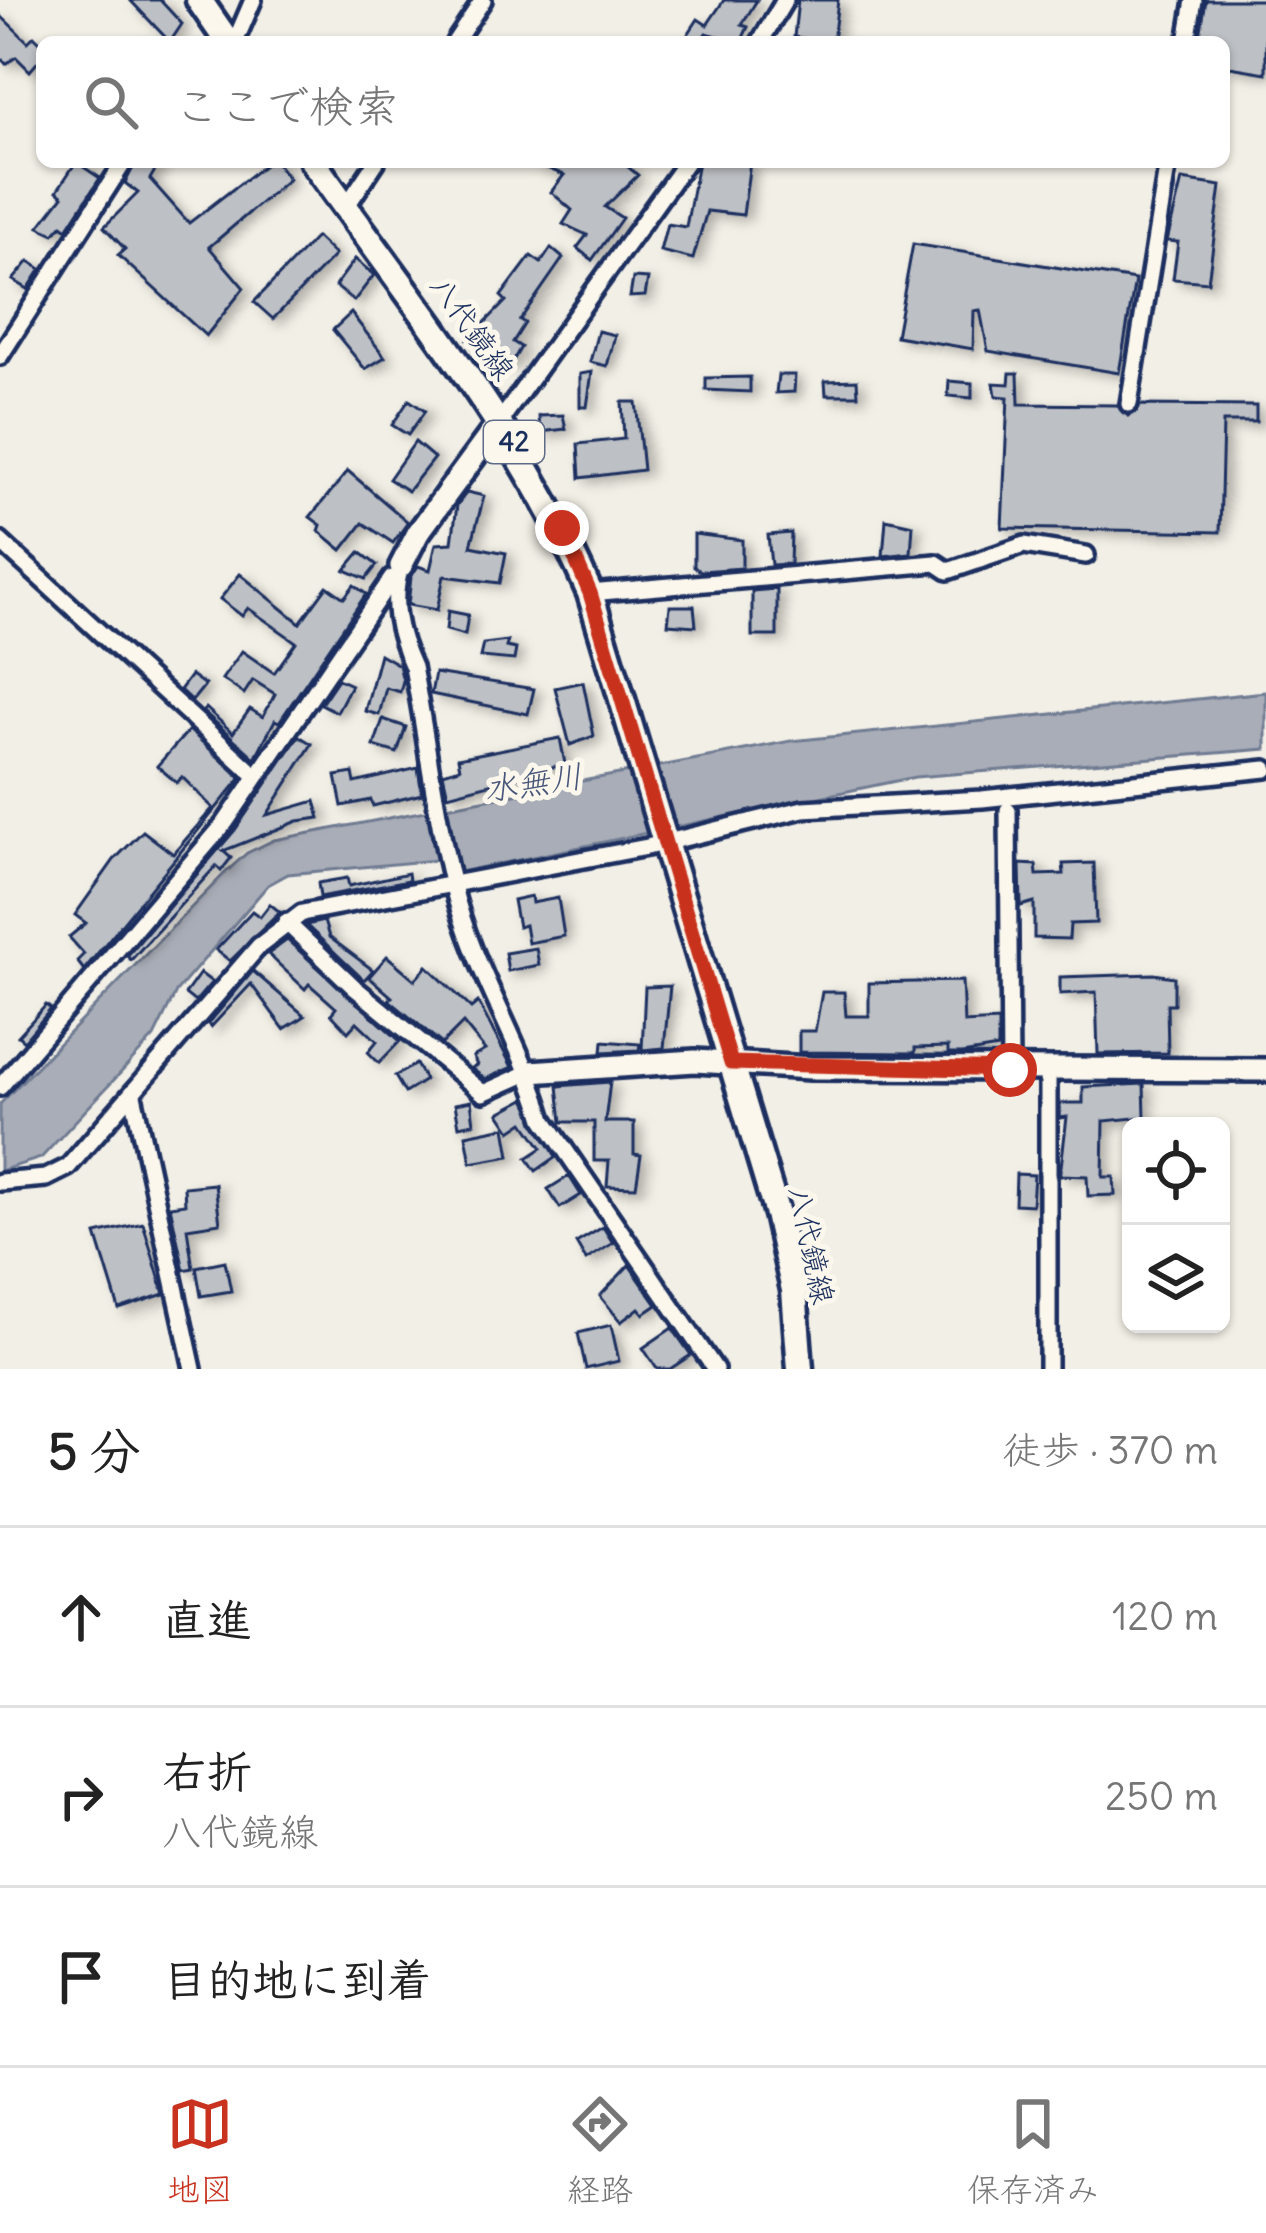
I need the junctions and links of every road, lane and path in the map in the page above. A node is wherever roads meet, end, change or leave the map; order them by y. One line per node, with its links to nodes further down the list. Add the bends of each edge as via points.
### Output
1 (199, 0): 6 (main road)
2 (253, 0): 7 (street)
3 (483, 0): 8 (street)
4 (785, 0): 9 (street)
5 (1194, 0): 10 (street)
6 (224, 36)
7 (230, 36)
8 (459, 36)
9 (764, 36)
10 (1188, 36)
11 (120, 168): 17 (street)
12 (317, 168): 16 (main road, 八代鏡線 / 42)
13 (372, 168): 16 (street)
14 (682, 168): 19 (street)
15 (1167, 168): 18 (street)
16 (346, 208): 19 (main road, 八代鏡線 / 42)
17 (3, 346)
18 (1129, 404)
19 (501, 420): 22 (street); 23 (main road, 八代鏡線 / 42)
20 (0, 541): 25 (street)
21 (1086, 555): 23 (street, via 1024,545 948,571 936,563)
22 (401, 566): 25 (street); 28 (street, via 392,594)
23 (590, 593): 27 (main road, 八代鏡線 / 42)
24 (1266, 769): 27 (street, via 802,809)
25 (256, 776): 35 (street, via 179,881)
26 (1008, 810): 31 (street)
27 (664, 841): 28 (street); 30 (main road, 八代鏡線 / 42)
28 (453, 887): 29 (street); 33 (street)
29 (286, 922): 33 (street, via 483,1093); 36 (street, via 205,1005)
30 (731, 1063): 31 (street); 33 (street); 40 (main road, 八代鏡線 / 42, via 790,1271)
31 (1010, 1070): 34 (street)
32 (1266, 1070): 34 (street)
33 (530, 1072): 39 (street, via 544,1119)
34 (1048, 1072): 41 (street)
35 (0, 1087)
36 (134, 1096): 37 (street, via 68,1167 46,1178); 38 (street)
37 (0, 1182)
38 (193, 1369)
39 (715, 1369)
40 (800, 1369)
41 (1048, 1369)

